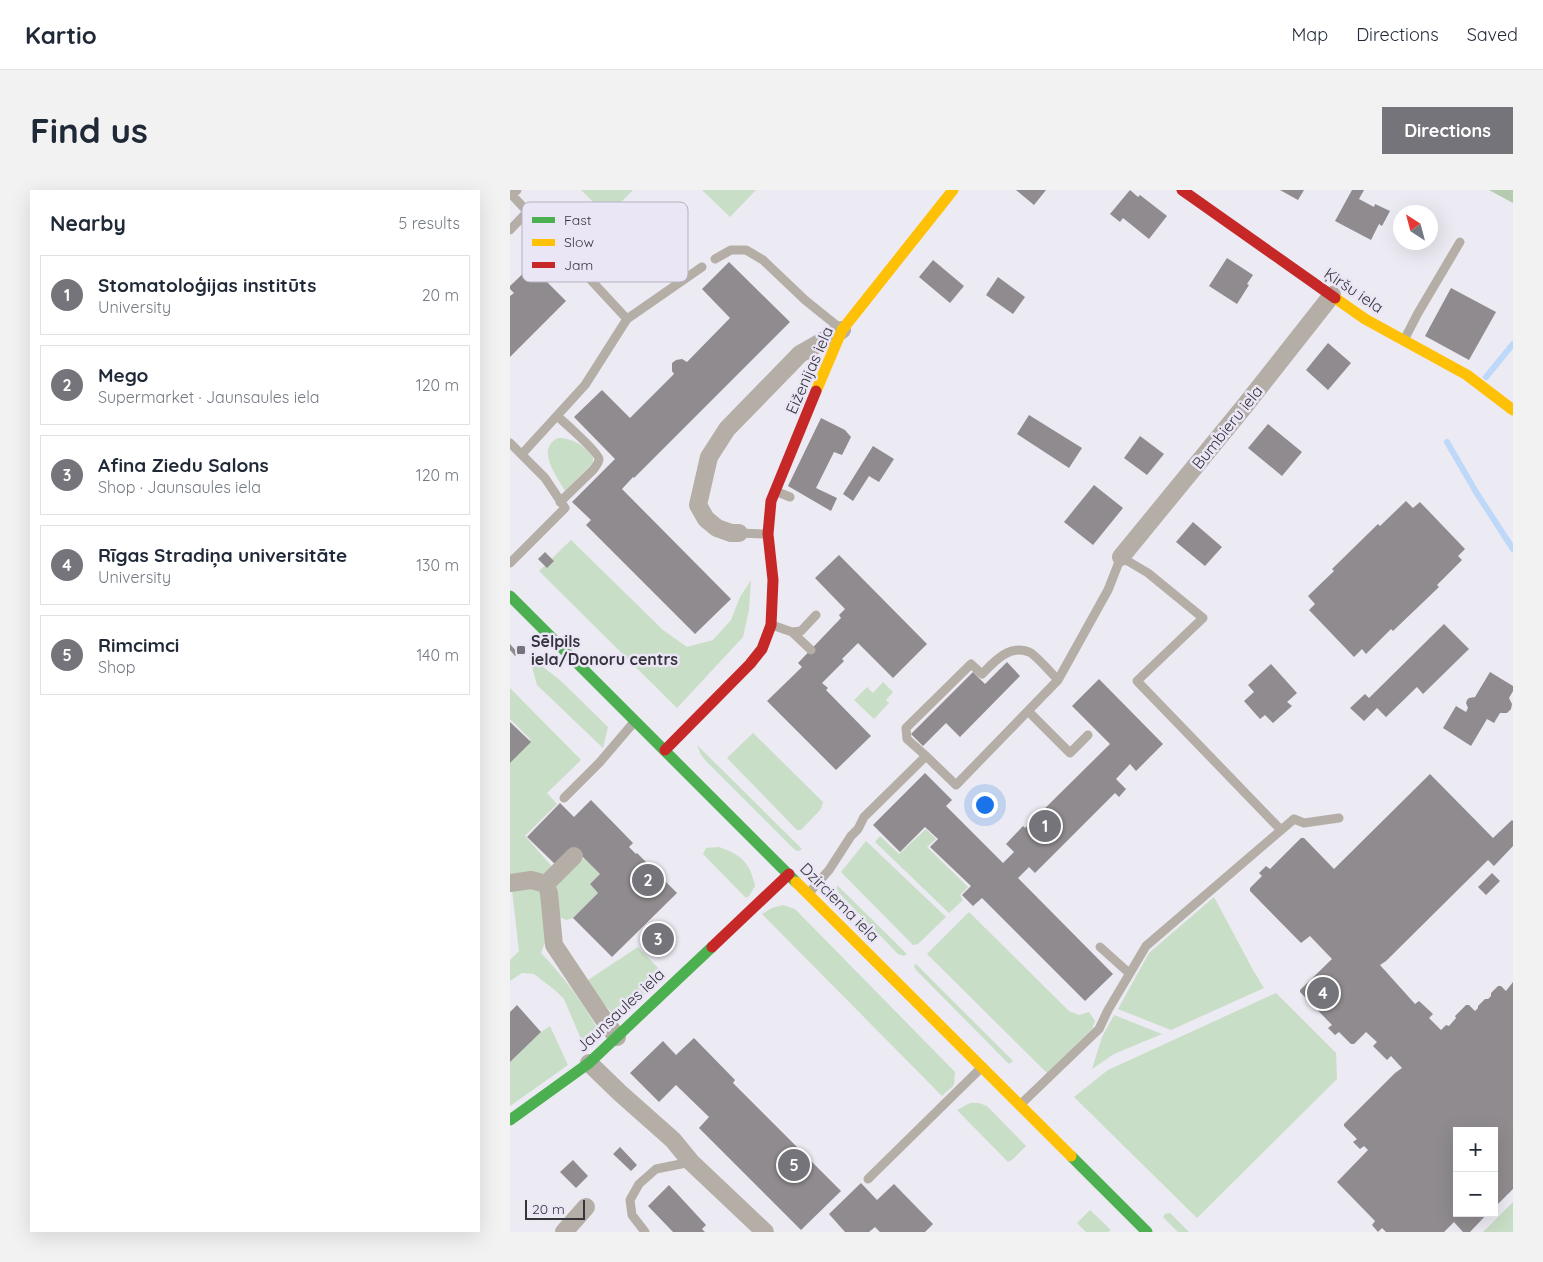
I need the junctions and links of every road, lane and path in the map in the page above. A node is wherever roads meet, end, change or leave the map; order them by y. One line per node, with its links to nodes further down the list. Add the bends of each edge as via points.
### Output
1 (517, 190): 4 (lane, via 512,196)
2 (953, 190): 15 (street, Eiženijas iela)
3 (1182, 190): 13 (street, Ķiršu iela)
4 (522, 205)
5 (522, 217): 6 (lane)
6 (510, 230)
7 (1460, 242): 16 (lane)
8 (715, 259): 15 (lane, via 731,250 746,250 763,260)
9 (702, 267): 10 (lane)
10 (688, 277)
11 (593, 282): 14 (lane)
12 (680, 282): 14 (lane)
13 (1332, 295): 16 (street, Ķiršu iela, via 1365,319); 26 (street, Bumbieru iela)
14 (627, 319): 18 (lane, via 585,384)
15 (842, 330): 21 (street, Eiženijas iela); 24 (street, via 800,354 727,428 709,457 698,505 706,519 717,528)
16 (1404, 340): 17 (street, Ķiršu iela, via 1467,375)
17 (1513, 410)
18 (557, 416): 20 (lane); 23 (lane, via 597,454 599,460)
19 (510, 443): 20 (lane)
20 (522, 454): 23 (lane)
21 (775, 490): 22 (lane); 25 (street, Eiženijas iela)
22 (790, 497)
23 (560, 502): 27 (lane, via 565,508)
24 (739, 533): 25 (lane)
25 (768, 534): 30 (street, Eiženijas iela, via 773,580)
26 (1121, 557): 33 (lane, via 1108,590); 41 (lane, via 1148,573 1203,618 1137,680)
27 (510, 563)
28 (510, 596): 35 (street, Dzirciema iela)
29 (816, 615): 31 (lane, via 800,631)
30 (771, 625): 31 (lane); 37 (street, Eiženijas iela, via 762,649 750,664)
31 (792, 632): 32 (lane)
32 (811, 650)
33 (1058, 680): 34 (lane); 38 (lane, via 1030,652 1016,650 1001,655 982,674 971,664 906,728 906,739)
34 (1028, 712): 36 (lane, via 1070,753); 38 (lane, via 956,785)
35 (636, 721): 37 (street, Dzirciema iela); 39 (lane)
36 (1088, 735)
37 (665, 750): 43 (street, Dzirciema iela)
38 (926, 756): 46 (lane, via 864,818 829,870)
39 (564, 798)
40 (1339, 818): 41 (lane, via 1304,824 1294,820)
41 (1281, 830): 48 (lane, via 1146,946)
42 (574, 856): 45 (street)
43 (789, 874): 46 (street, Dzirciema iela); 49 (street, Jaunsaules iela)
44 (510, 882): 45 (street, via 531,880)
45 (546, 884): 49 (street, via 554,945)
46 (808, 894): 51 (street, Dzirciema iela)
47 (1100, 947): 48 (lane)
48 (1128, 974): 52 (lane, via 1100,1029)
49 (617, 1037): 50 (street, Jaunsaules iela)
50 (588, 1062): 53 (street, Jaunsaules iela); 54 (street, via 673,1140)
51 (982, 1067): 52 (street, Dzirciema iela); 55 (lane)
52 (1020, 1105): 60 (street, Dzirciema iela)
53 (510, 1120)
54 (691, 1162): 58 (lane, via 656,1169 639,1184 630,1200 632,1215); 59 (street)
55 (868, 1179)
56 (586, 1207): 57 (street)
57 (564, 1232)
58 (645, 1232)
59 (765, 1232)
60 (1147, 1232)

